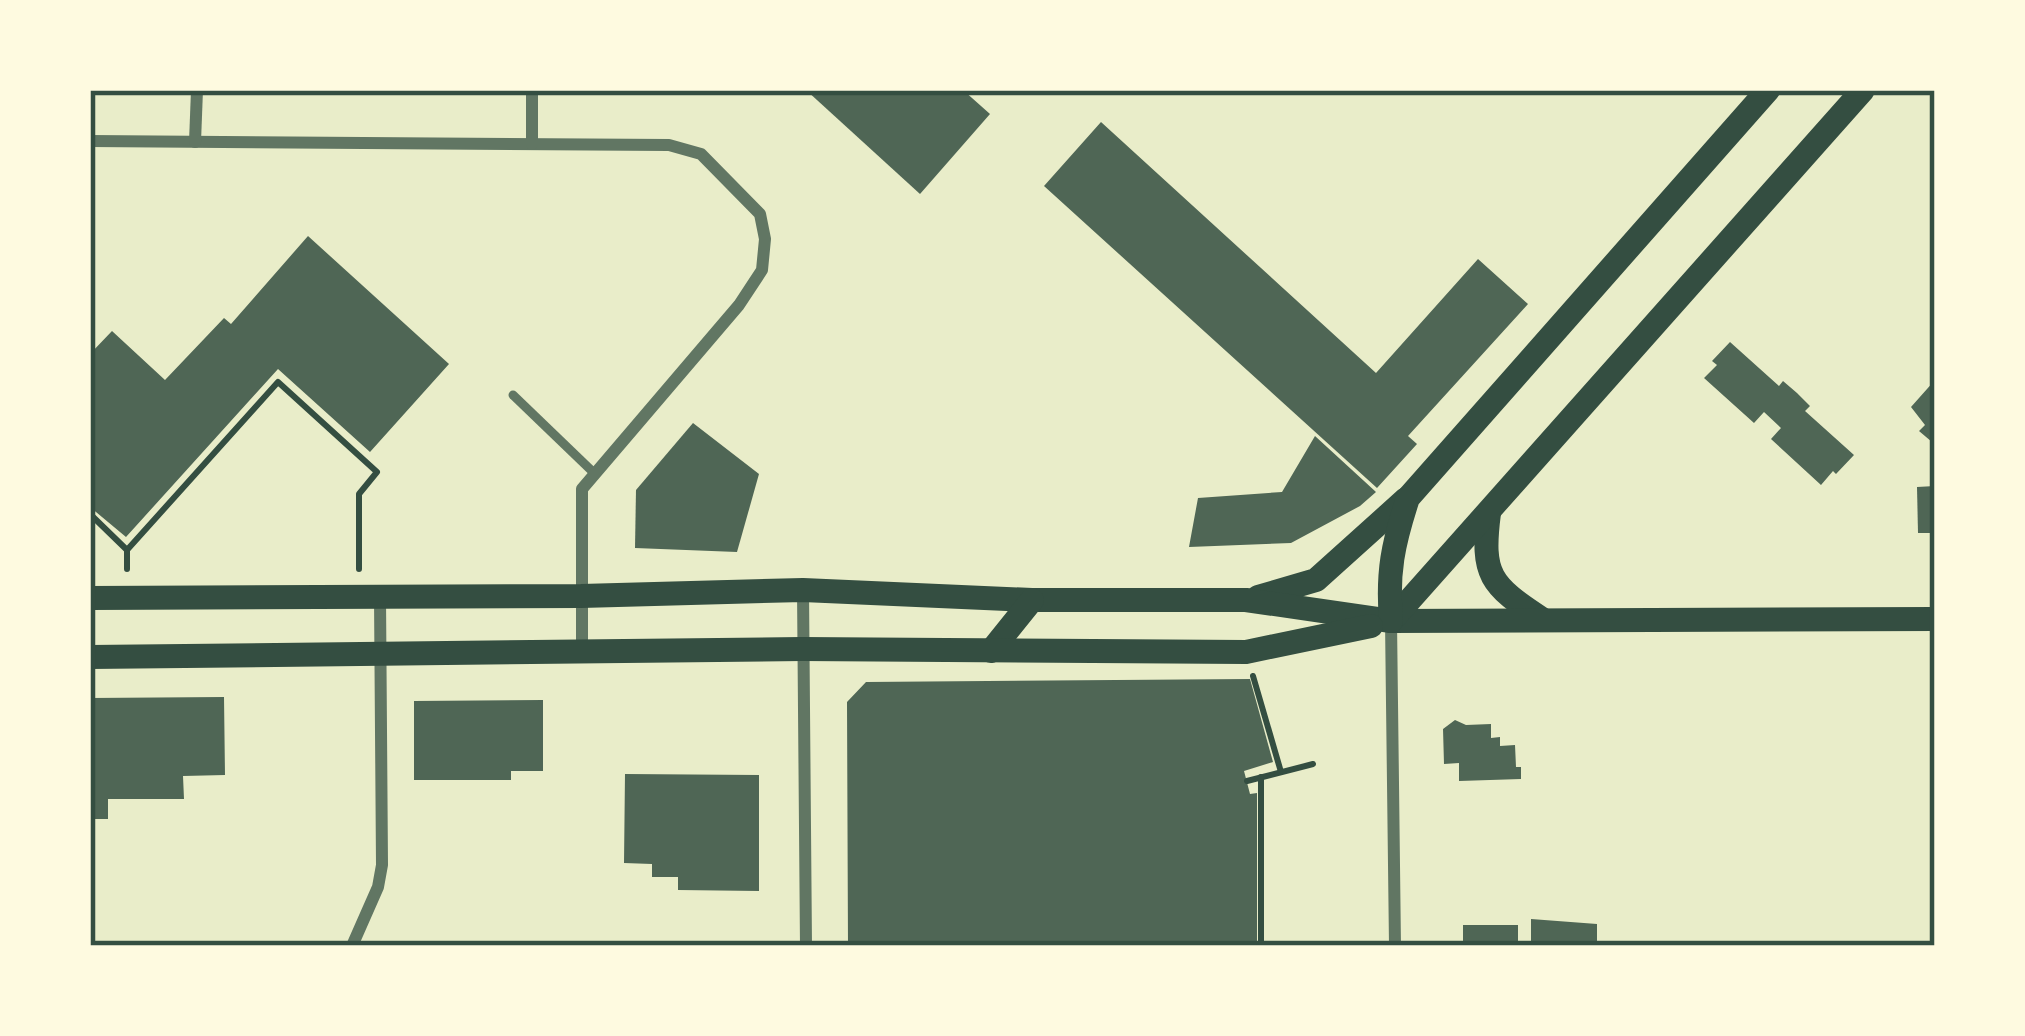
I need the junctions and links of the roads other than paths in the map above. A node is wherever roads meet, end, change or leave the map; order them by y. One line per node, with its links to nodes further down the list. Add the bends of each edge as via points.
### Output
1 (197, 90): 6 (street)
2 (532, 90): 7 (street)
3 (1768, 90): 10 (main road)
4 (1863, 90): 11 (main road)
5 (90, 141): 6 (street)
6 (195, 142): 7 (street)
7 (532, 144): 9 (street, via 669,145 701,154 760,214 765,239 762,270 740,305)
8 (513, 395): 9 (lane)
9 (593, 472): 13 (street, via 582,489)
10 (1408, 497): 17 (main road, via 1316,580); 20 (main road, via 1390,554)
11 (1489, 513): 18 (main road, via 1489,571); 20 (main road)
12 (803, 590): 13 (main road); 16 (main road); 21 (street)
13 (581, 596): 14 (main road); 22 (street)
14 (380, 597): 15 (main road); 24 (street)
15 (90, 598)
16 (1032, 600): 17 (main road); 23 (main road)
17 (1250, 600): 20 (main road)
18 (1542, 619): 19 (main road); 20 (main road)
19 (1935, 619)
20 (1391, 621): 23 (main road, via 1246,652); 28 (street)
21 (802, 649): 22 (main road); 23 (main road); 27 (street)
22 (582, 651): 24 (main road)
23 (991, 651)
24 (380, 652): 25 (main road); 26 (street, via 382,865)
25 (90, 657)
26 (352, 946)
27 (806, 946)
28 (1395, 946)

